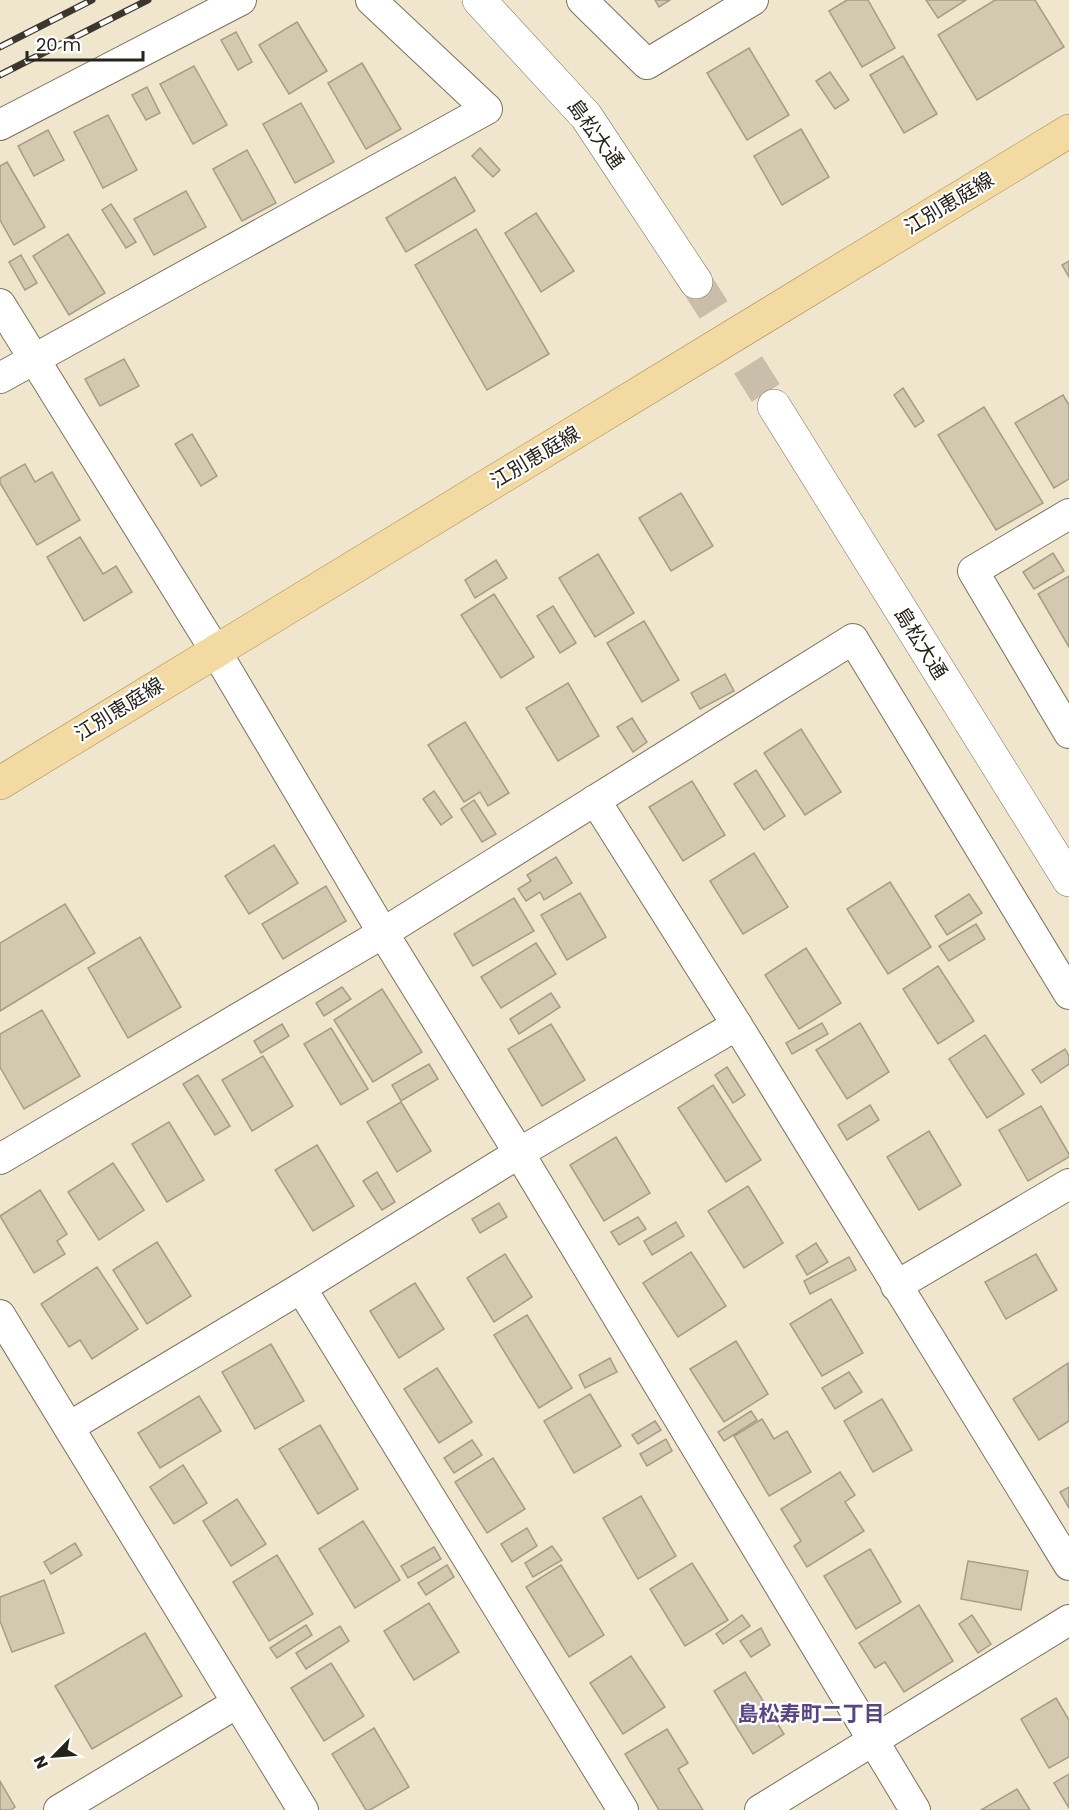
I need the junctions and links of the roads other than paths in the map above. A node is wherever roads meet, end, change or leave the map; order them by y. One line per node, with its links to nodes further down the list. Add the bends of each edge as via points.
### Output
1 (241, 0): 6 (street)
2 (371, 0): 10 (street, via 487,109)
3 (479, 0): 8 (street, 島松大通, via 586,116)
4 (582, 0): 5 (street, via 647,64)
5 (753, 0)
6 (0, 125)
7 (1069, 131): 14 (main road, 江別恵庭線)
8 (696, 282)
9 (0, 304): 10 (street)
10 (35, 358): 11 (street); 14 (street)
11 (0, 378)
12 (774, 406): 18 (street, 島松大通)
13 (1069, 514): 15 (street, via 973,571)
14 (215, 650): 16 (main road, 江別恵庭線); 19 (street)
15 (1069, 733)
16 (0, 783)
17 (595, 800): 19 (street); 20 (street, via 853,639); 21 (street)
18 (1069, 880)
19 (383, 933): 22 (street); 23 (street)
20 (1069, 994)
21 (737, 1025): 22 (street); 25 (street)
22 (519, 1153): 26 (street); 32 (street)
23 (0, 1159)
24 (1069, 1184): 25 (street)
25 (896, 1286): 29 (street)
26 (301, 1288): 28 (street); 35 (street)
27 (0, 1315): 28 (street)
28 (69, 1427): 31 (street)
29 (1069, 1565)
30 (1069, 1620): 32 (street)
31 (237, 1702): 33 (street); 34 (street)
32 (873, 1742): 36 (street); 37 (street)
33 (59, 1810)
34 (303, 1810)
35 (623, 1810)
36 (760, 1810)
37 (915, 1810)

